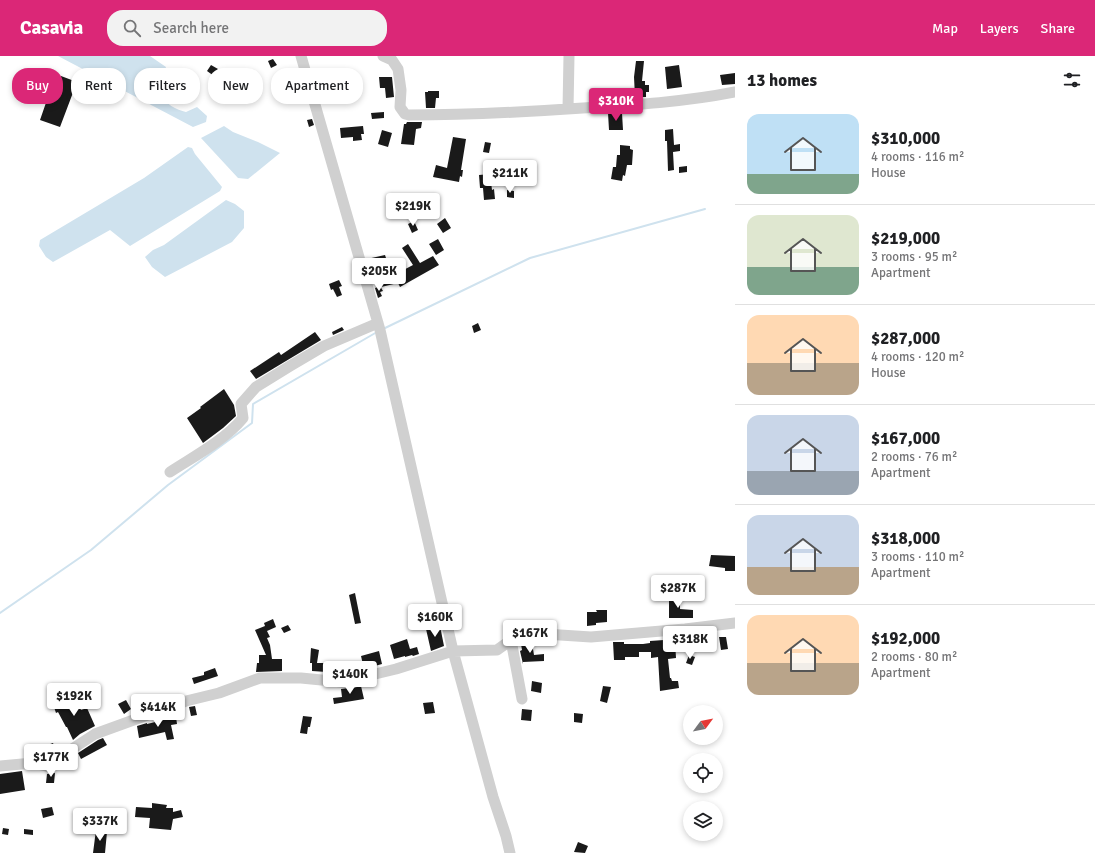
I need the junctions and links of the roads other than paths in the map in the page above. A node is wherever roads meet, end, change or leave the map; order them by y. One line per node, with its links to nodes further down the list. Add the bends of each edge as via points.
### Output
1 (301, 56): 6 (street)
2 (383, 56): 5 (street, via 392,60 398,69 400,107 405,114 493,114)
3 (569, 56): 5 (street)
4 (735, 92): 5 (street, via 693,99)
5 (568, 110)
6 (378, 323): 7 (street, via 324,346 256,387 241,404 243,418 239,423); 10 (street)
7 (170, 472)
8 (735, 623): 9 (street, via 686,630 591,637 522,631)
9 (511, 640): 10 (street, via 497,650); 11 (street)
10 (453, 651): 12 (street, via 396,669 342,682 260,678 219,693 186,701 95,734 50,767 33,762); 13 (street)
11 (522, 699)
12 (0, 766)
13 (510, 853)

